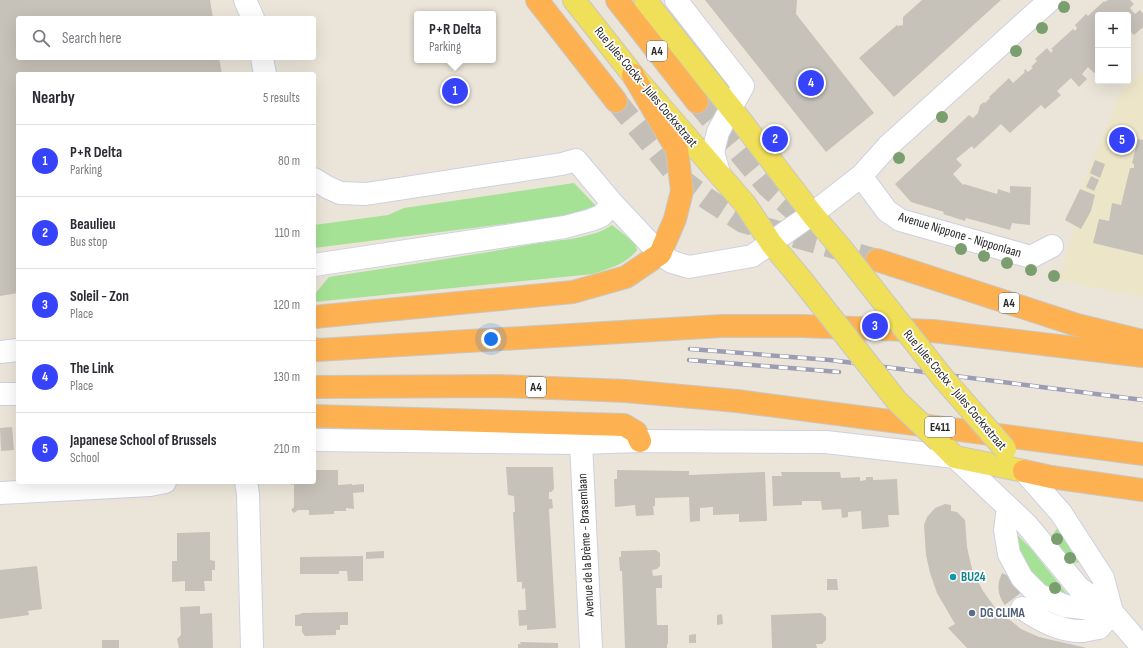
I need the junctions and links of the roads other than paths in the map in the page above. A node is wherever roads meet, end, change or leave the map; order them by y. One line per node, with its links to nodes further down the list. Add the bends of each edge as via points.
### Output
1 (537, 0): 10 (highway)
2 (574, 0): 9 (main road, Rue Jules Cockx - Jules Cockxstraat)
3 (617, 0): 11 (highway, A4)
4 (645, 0): 12 (main road, Rue Jules Cockx - Jules Cockxstraat)
5 (676, 0): 12 (street, Rue Jules Cockx - Jules Cockxstraat, via 743,86)
6 (1050, 0): 14 (street, via 888,146)
7 (262, 60): 8 (street)
8 (265, 72)
9 (633, 75): 13 (main road, Rue Jules Cockx - Jules Cockxstraat); 20 (highway, via 677,150 682,191 675,219)
10 (616, 100)
11 (697, 102)
12 (731, 108): 13 (street, Rue Jules Cockx - Jules Cockxstraat, via 718,132 714,152); 17 (main road, Rue Jules Cockx - Jules Cockxstraat)
13 (719, 173): 18 (main road, Rue Jules Cockx - Jules Cockxstraat, via 745,204)
14 (861, 176): 17 (street); 19 (street, Avenue Nippone - Nipponlaan, via 888,211 900,220 1031,257)
15 (316, 180): 16 (street, via 340,193 366,194 576,160)
16 (613, 204): 20 (street); 22 (street, via 601,216 565,227)
17 (812, 214): 18 (street); 39 (main road, Rue Jules Cockx - Jules Cockxstraat, bridge, via 942,378)
18 (771, 243): 20 (street, via 752,256 689,266 672,262); 38 (main road, Rue Jules Cockx - Jules Cockxstraat, bridge, via 897,401)
19 (1052, 246)
20 (660, 254): 23 (highway, via 626,277 573,292)
21 (877, 260): 24 (highway, A4, via 1077,325)
22 (316, 265)
23 (316, 317)
24 (1143, 341)
25 (16, 350): 27 (street)
26 (316, 350): 28 (highway, via 722,326 802,326 933,331)
27 (0, 352)
28 (1143, 356)
29 (316, 387): 32 (highway, A4, via 500,386 626,390)
30 (0, 394): 31 (street)
31 (16, 394)
32 (737, 401): 37 (highway, E411)
33 (316, 416): 35 (highway, via 624,425 636,432)
34 (316, 440): 36 (street)
35 (640, 441): 36 (street); 38 (street, via 826,442)
36 (581, 443): 48 (street, Avenue de la Brème - Brasemlaan)
37 (1143, 454)
38 (955, 457): 39 (main road); 44 (street)
39 (1024, 471): 42 (highway); 46 (street, via 1061,514 1103,578)
40 (155, 484): 43 (street)
41 (246, 484): 47 (street)
42 (1143, 490)
43 (0, 493)
44 (1008, 508): 46 (street, via 1028,525 1079,588); 46 (street, via 1005,530 1009,554 1022,578 1039,595 1065,606)
45 (1022, 608): 46 (street, via 1049,624 1082,631 1098,628)
46 (1112, 612): 49 (street)
47 (252, 648)
48 (592, 648)
49 (1142, 648)

